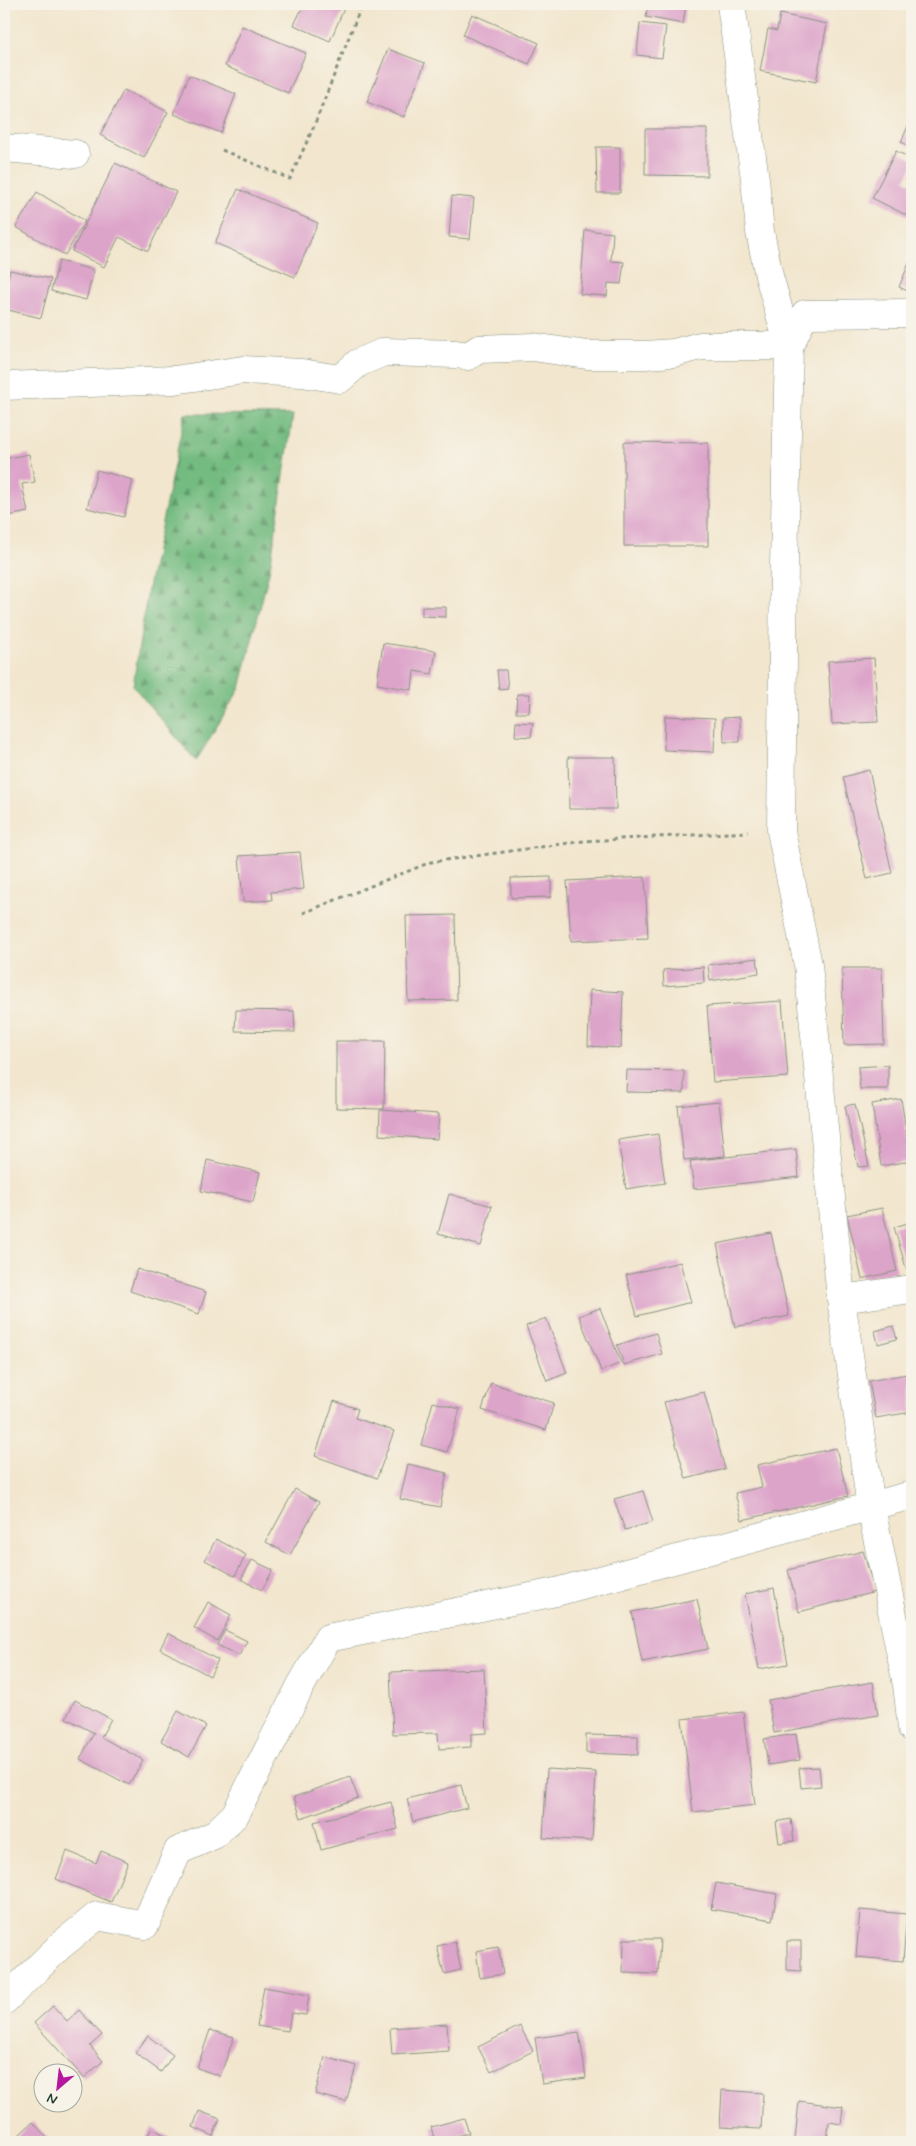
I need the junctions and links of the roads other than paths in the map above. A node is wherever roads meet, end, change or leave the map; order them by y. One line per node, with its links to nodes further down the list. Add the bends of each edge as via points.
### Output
1 (731, 4): 5 (street, via 760,232)
2 (4, 148): 3 (street)
3 (75, 154)
4 (912, 313): 5 (street, via 805,314)
5 (789, 346): 6 (street, via 700,346 674,353 587,356 533,347 479,349 468,356 384,352 358,363 340,379 243,370 174,380); 8 (street, via 781,831 808,965)
6 (4, 386)
7 (912, 1289): 8 (street)
8 (841, 1299): 10 (street)
9 (912, 1495): 10 (street)
10 (870, 1506): 11 (street, via 907,1685); 12 (street, via 556,1592 328,1638 235,1815 214,1835 178,1850 145,1925 97,1916 61,1945)
11 (912, 1728)
12 (4, 2001)

